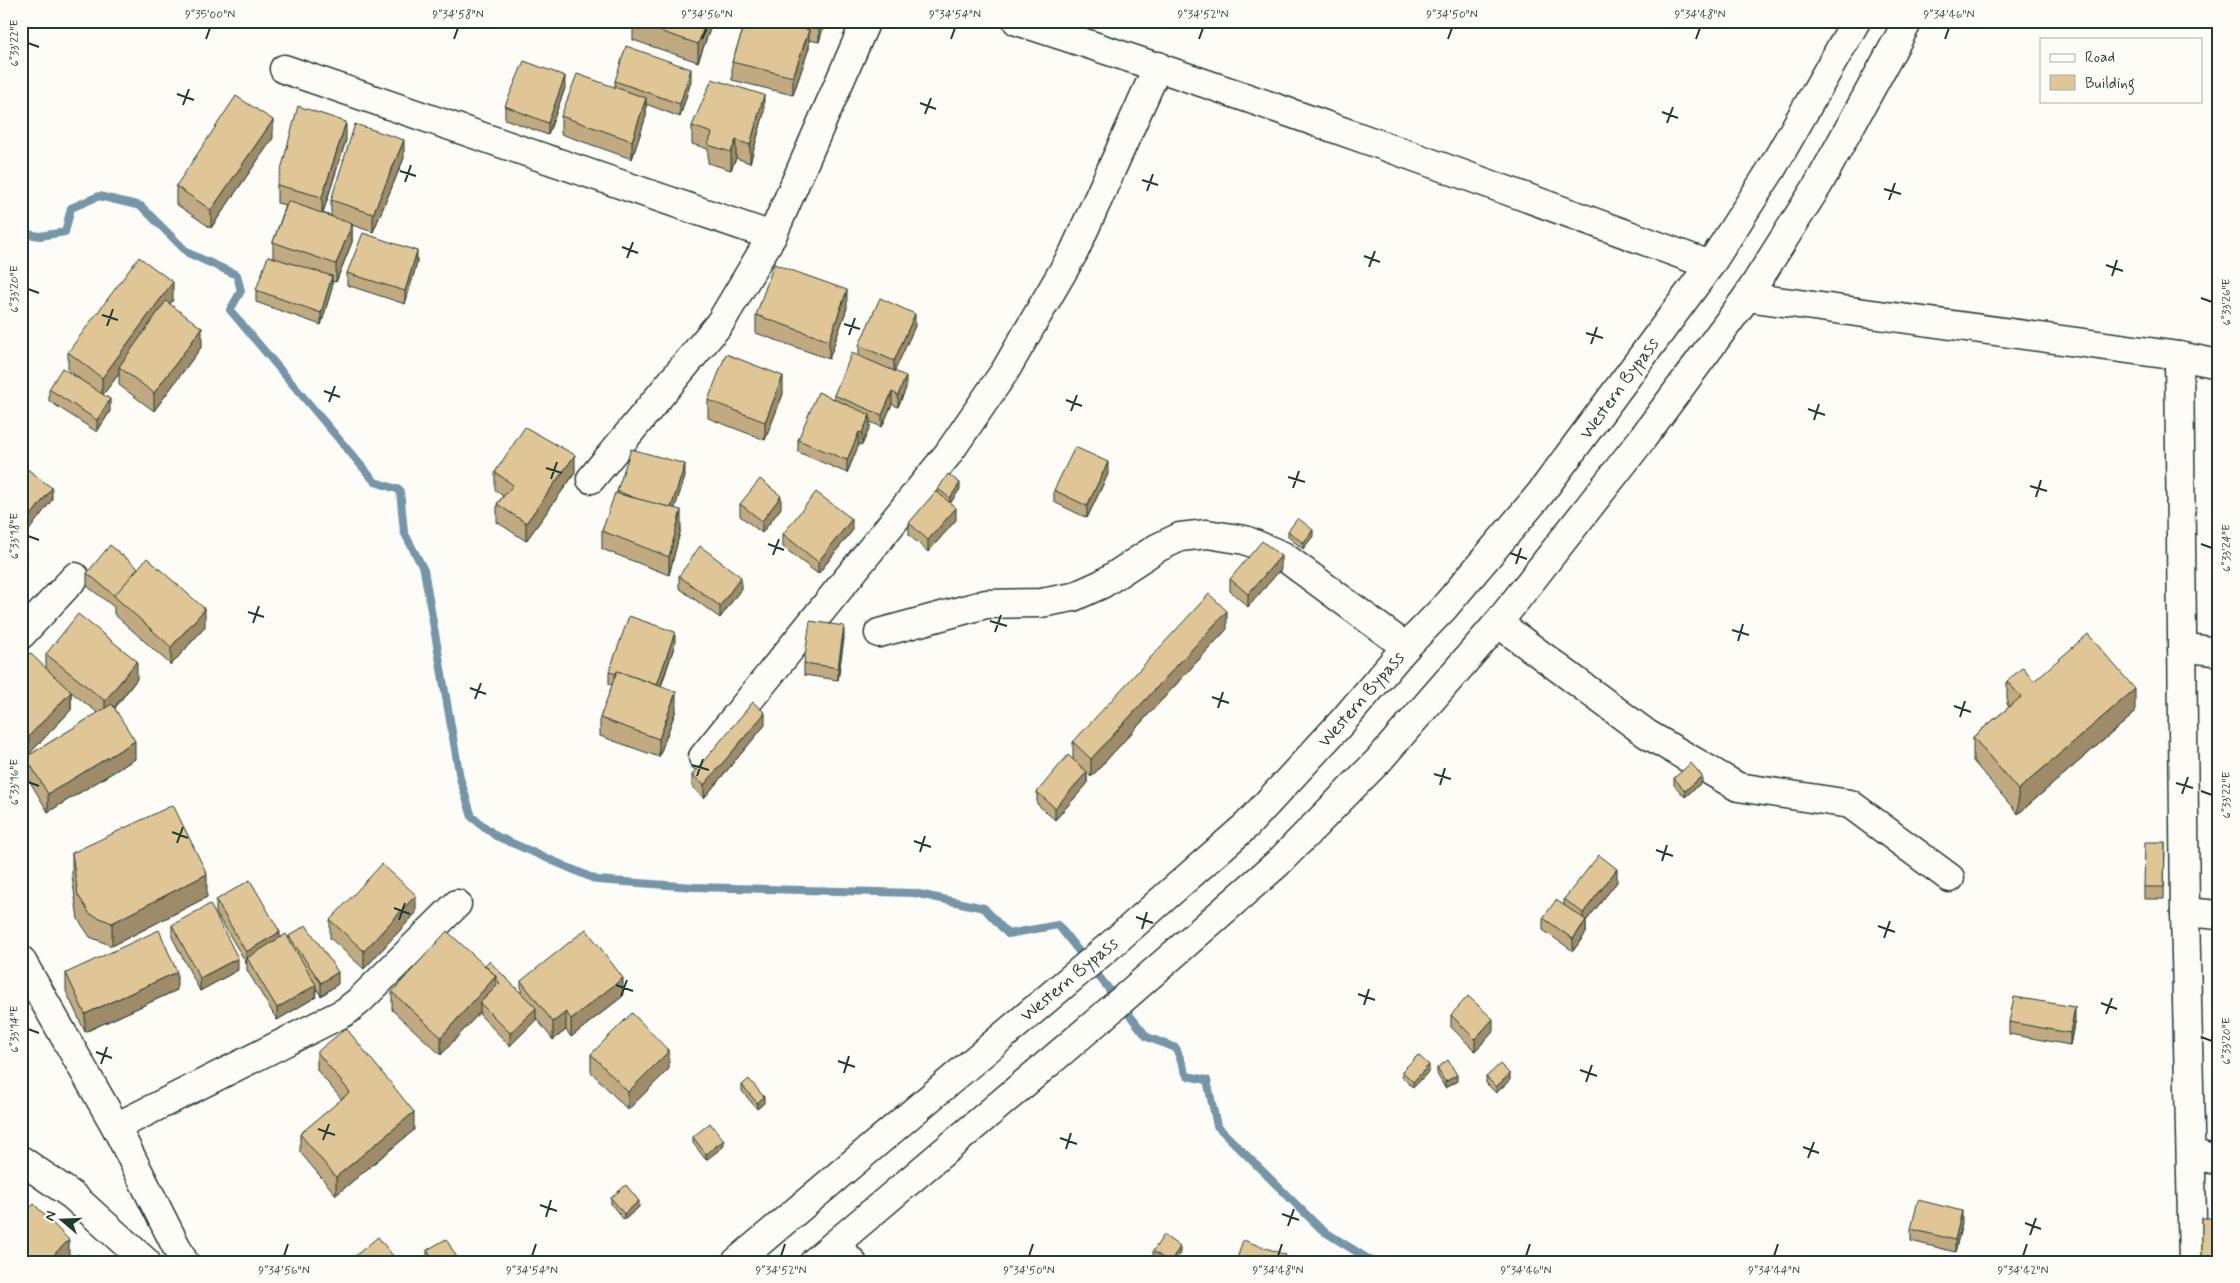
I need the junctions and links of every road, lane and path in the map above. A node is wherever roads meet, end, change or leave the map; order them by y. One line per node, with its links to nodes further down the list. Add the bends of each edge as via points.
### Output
1 (866, 21): 7 (street)
2 (1017, 21): 5 (street)
3 (1856, 21): 8 (street, Western Bypass, via 1772,170)
4 (1908, 21): 9 (street, via 1818,185)
5 (1158, 66): 8 (street); 20 (street, via 1074,252 1005,371 948,454)
6 (284, 69): 7 (street)
7 (772, 236): 12 (street, via 720,323)
8 (1710, 265): 17 (street, Western Bypass, via 1540,494 1443,609)
9 (1748, 297): 10 (street); 14 (street)
10 (2179, 356): 11 (street); 18 (street)
11 (2219, 364)
12 (591, 479)
13 (75, 577): 16 (street)
14 (1498, 624): 21 (street, via 1647,734 1738,788 1850,804); 30 (street, via 1379,760 1278,862)
15 (879, 633): 17 (street, via 986,604 1041,604 1073,597 1102,584 1180,537 1208,534 1245,540 1282,556)
16 (21, 636)
17 (1406, 647): 33 (street, Western Bypass, via 1247,825 1113,943)
18 (2182, 647): 19 (street); 23 (street)
19 (2219, 652)
20 (703, 757)
21 (1950, 878)
22 (457, 904): 26 (street, via 345,1012)
23 (2185, 912): 24 (street); 27 (street)
24 (2219, 915)
25 (21, 960): 26 (street)
26 (116, 1127): 32 (street)
27 (2191, 1153): 29 (street); 35 (street)
28 (21, 1160): 31 (street, via 73,1196)
29 (2219, 1161)
30 (843, 1253): 34 (street)
31 (146, 1262)
32 (184, 1262)
33 (736, 1262)
34 (814, 1262)
35 (2193, 1262)

